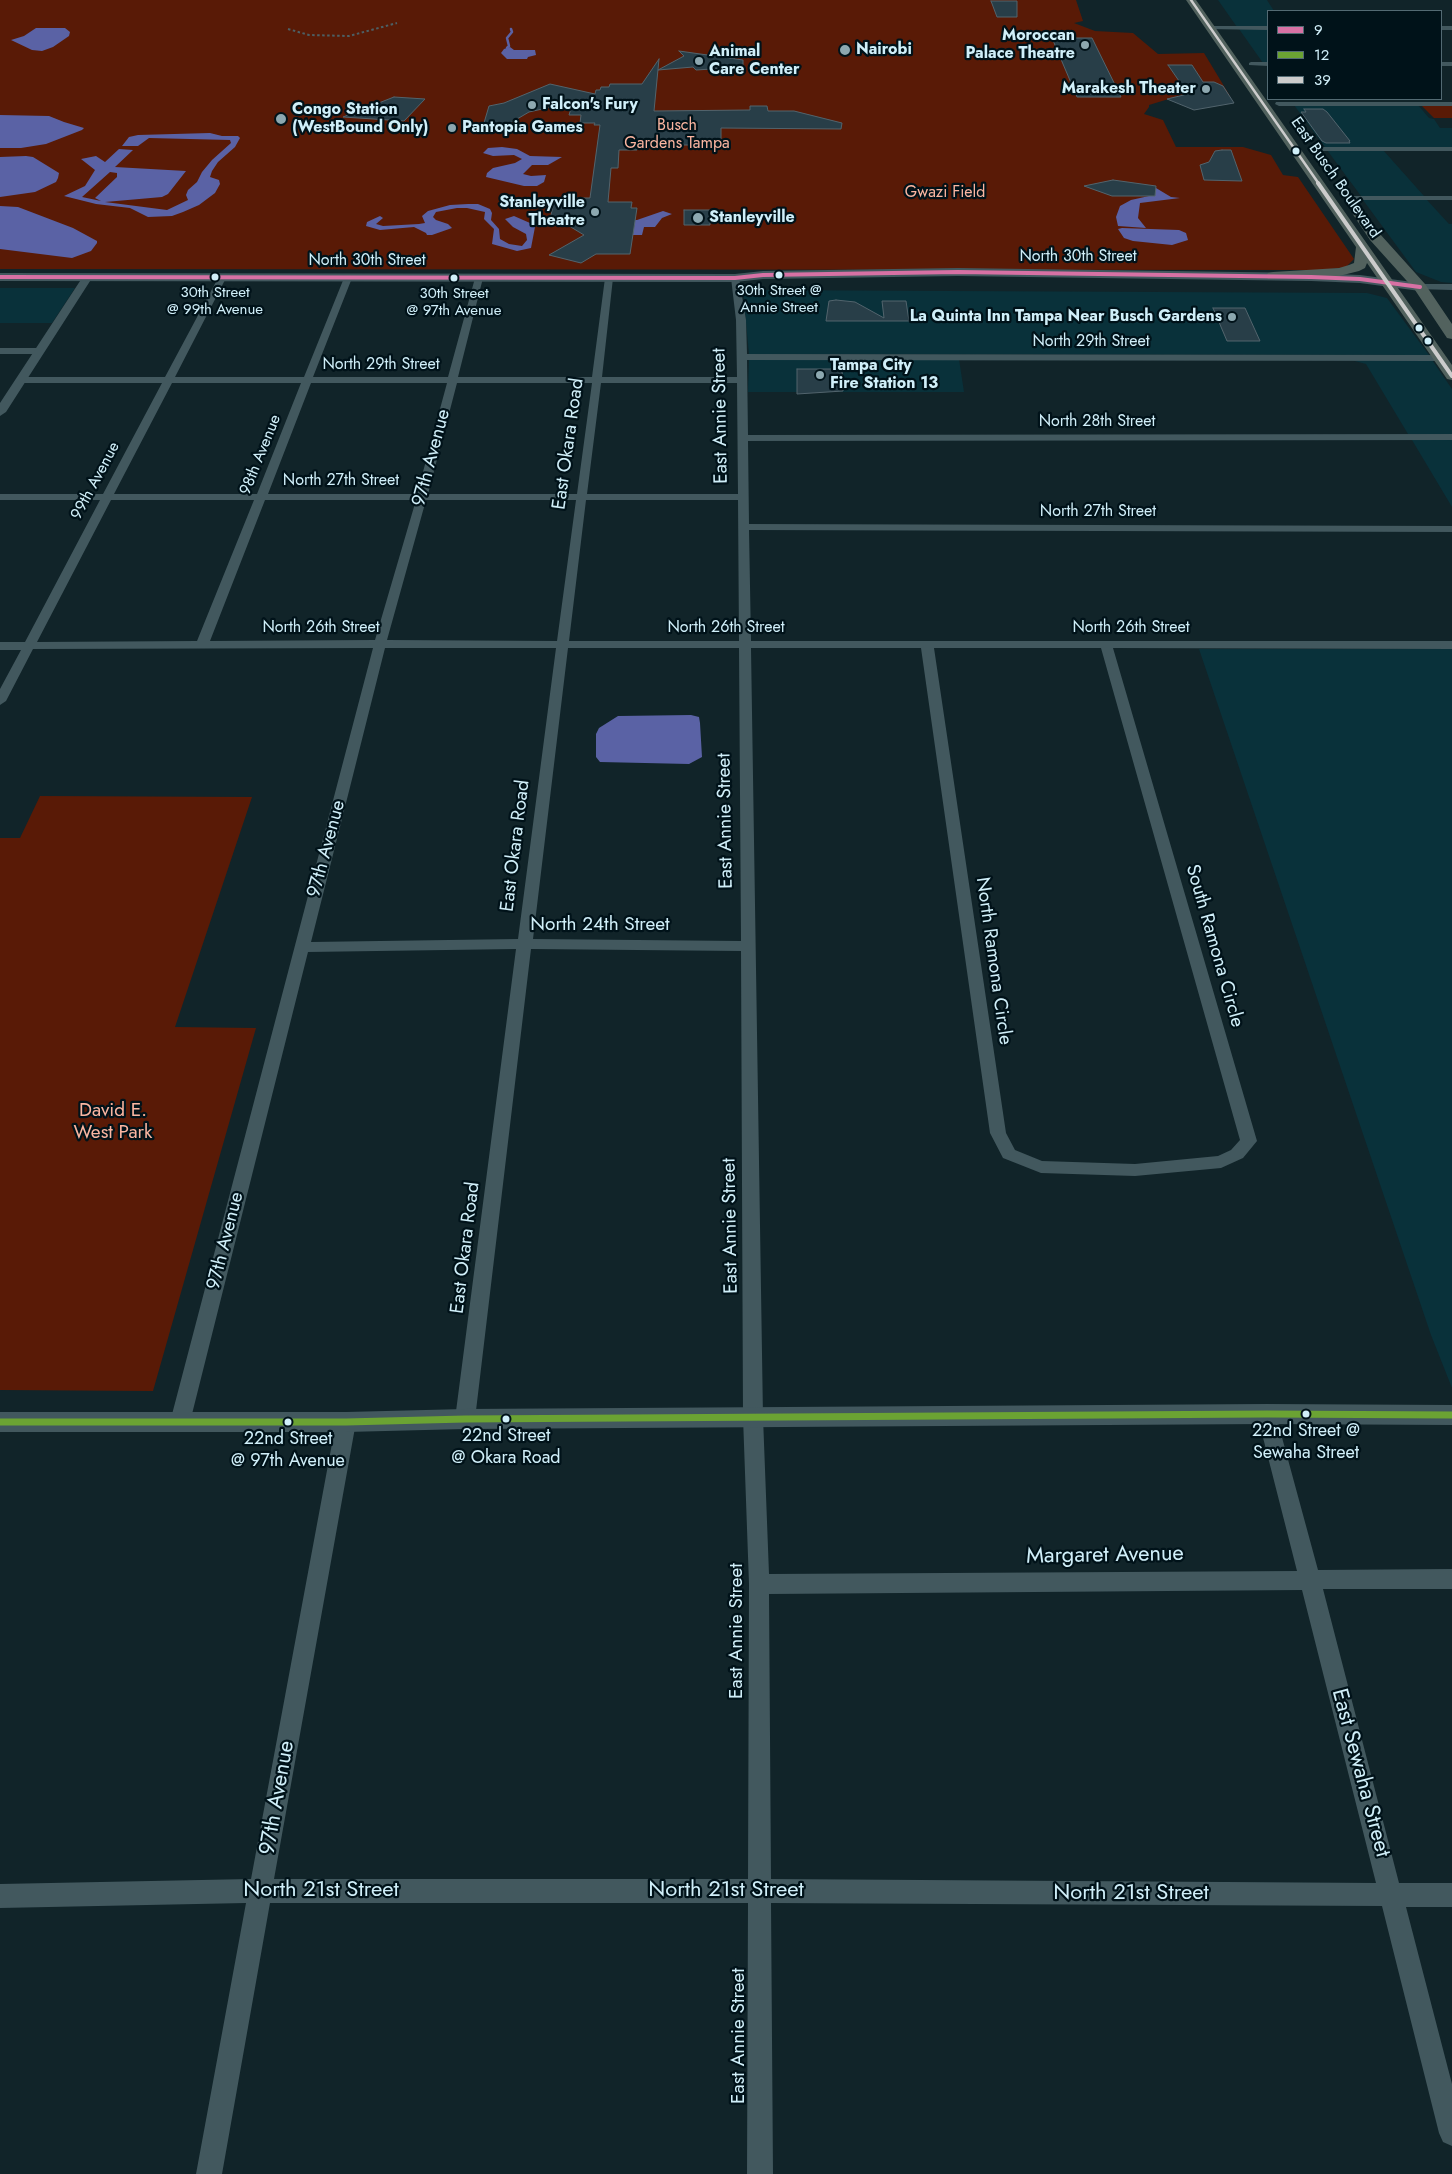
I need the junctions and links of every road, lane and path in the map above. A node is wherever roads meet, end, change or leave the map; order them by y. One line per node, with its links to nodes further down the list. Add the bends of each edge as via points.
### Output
1 (1190, 0): 3 (main road, East Busch Boulevard)
2 (1216, 14): 4 (main road)
3 (1210, 28): 4 (street); 9 (main road, East Busch Boulevard)
4 (1226, 28): 5 (street); 6 (main road)
5 (1267, 28)
6 (1235, 42)
7 (1248, 60): 8 (street); 10 (main road)
8 (1267, 64)
9 (1242, 76): 11 (main road, East Busch Boulevard); 17 (main road, East Busch Boulevard)
10 (1260, 77)
11 (1267, 95)
12 (1273, 100): 13 (street); 14 (main road, East Busch Boulevard)
13 (1452, 104)
14 (1290, 119)
15 (1310, 145): 16 (street); 18 (main road, East Busch Boulevard)
16 (1452, 149)
17 (1301, 161): 20 (main road, via 1332,194); 22 (main road, East Busch Boulevard)
18 (1324, 165)
19 (1338, 186): 20 (main road, East Busch Boulevard)
20 (1347, 198): 21 (street); 32 (main road, East Busch Boulevard, via 1375,237)
21 (1452, 198)
22 (1362, 248): 23 (main road, via 1360,265 1354,268 1339,272); 31 (main road, East Busch Boulevard)
23 (1273, 276): 30 (main road, North 30th Street, via 958,272); 31 (main road, North 30th Street)
24 (0, 278): 25 (main road, North 30th Street)
25 (88, 278): 26 (main road, North 30th Street); 36 (street)
26 (222, 278): 27 (main road, North 30th Street); 41 (street, 99th Avenue)
27 (348, 278): 28 (main road, North 30th Street); 42 (street, 98th Avenue)
28 (479, 278): 29 (main road, North 30th Street); 43 (street, 97th Avenue)
29 (609, 278): 30 (main road, North 30th Street); 44 (street, East Okara Road)
30 (735, 278): 31 (main road, North 30th Street, via 952,284); 37 (street, East Annie Street)
31 (1389, 285): 32 (main road, North 30th Street); 38 (main road, East Busch Boulevard)
32 (1420, 287): 33 (street, North 30th Street); 34 (main road, East Busch Boulevard)
33 (1452, 288)
34 (1452, 335)
35 (0, 351): 36 (street)
36 (39, 351): 40 (street)
37 (742, 357): 38 (street, North 29th Street); 45 (street, East Annie Street)
38 (1440, 358): 39 (main road, East Busch Boulevard)
39 (1452, 376)
40 (21, 380): 41 (street, North 29th Street); 46 (street)
41 (168, 380): 42 (street, North 29th Street); 54 (street, 99th Avenue)
42 (308, 380): 43 (street, North 29th Street); 50 (street, 98th Avenue)
43 (452, 380): 44 (street, North 29th Street); 51 (street, 97th Avenue)
44 (598, 380): 45 (street, North 29th Street); 52 (street, East Okara Road)
45 (741, 380): 48 (street, East Annie Street)
46 (0, 412)
47 (1452, 437): 48 (street, North 28th Street)
48 (742, 438): 53 (street, East Annie Street)
49 (0, 497): 54 (street, North 27th Street)
50 (261, 497): 51 (street, North 27th Street); 54 (street, North 27th Street); 57 (street, 98th Avenue)
51 (422, 497): 52 (street, North 27th Street); 58 (street, 97th Avenue)
52 (582, 497): 53 (street, North 27th Street); 59 (street, East Okara Road)
53 (743, 497): 55 (street, East Annie Street)
54 (106, 498): 65 (street, 99th Avenue)
55 (743, 527): 56 (street, North 27th Street); 60 (street, East Annie Street)
56 (1452, 528)
57 (202, 644): 58 (street, North 26th Street); 65 (street, North 26th Street)
58 (380, 644): 59 (street, North 26th Street); 69 (street, 97th Avenue)
59 (562, 644): 60 (street, North 26th Street); 67 (street, East Okara Road)
60 (745, 644): 61 (street, North 26th Street); 68 (street, East Annie Street)
61 (927, 644): 62 (street, North 26th Street); 70 (street, North Ramona Circle, via 998,1133 1009,1154 1041,1167)
62 (1106, 644): 63 (street, North 26th Street); 70 (street, South Ramona Circle, via 1249,1141 1237,1154 1221,1162)
63 (1452, 645)
64 (0, 646): 65 (street, North 26th Street)
65 (29, 646): 66 (street, 99th Avenue)
66 (0, 701)
67 (524, 944): 68 (street, North 24th Street); 69 (street, North 24th Street); 74 (street, East Okara Road)
68 (749, 946): 73 (street, East Annie Street)
69 (301, 947): 76 (street, 97th Avenue)
70 (1135, 1170)
71 (1267, 1414): 72 (street); 73 (street); 78 (street, East Sewaha Street)
72 (1452, 1415)
73 (753, 1417): 74 (street); 80 (street, East Annie Street)
74 (465, 1420): 77 (street)
75 (0, 1422): 76 (street)
76 (180, 1422): 77 (street)
77 (346, 1422): 81 (street, 97th Avenue)
78 (1309, 1579): 79 (street, Margaret Avenue); 80 (street, Margaret Avenue); 85 (street, East Sewaha Street)
79 (1452, 1579)
80 (759, 1584): 82 (street, East Annie Street)
81 (261, 1891): 82 (street, North 21st Street); 84 (street, North 21st Street); 87 (street, 97th Avenue)
82 (759, 1891): 85 (street, North 21st Street); 88 (street, East Annie Street)
83 (1452, 1895): 85 (street, North 21st Street)
84 (0, 1896)
85 (1392, 1896): 86 (street, East Sewaha Street)
86 (1452, 2132)
87 (209, 2174)
88 (760, 2174)

